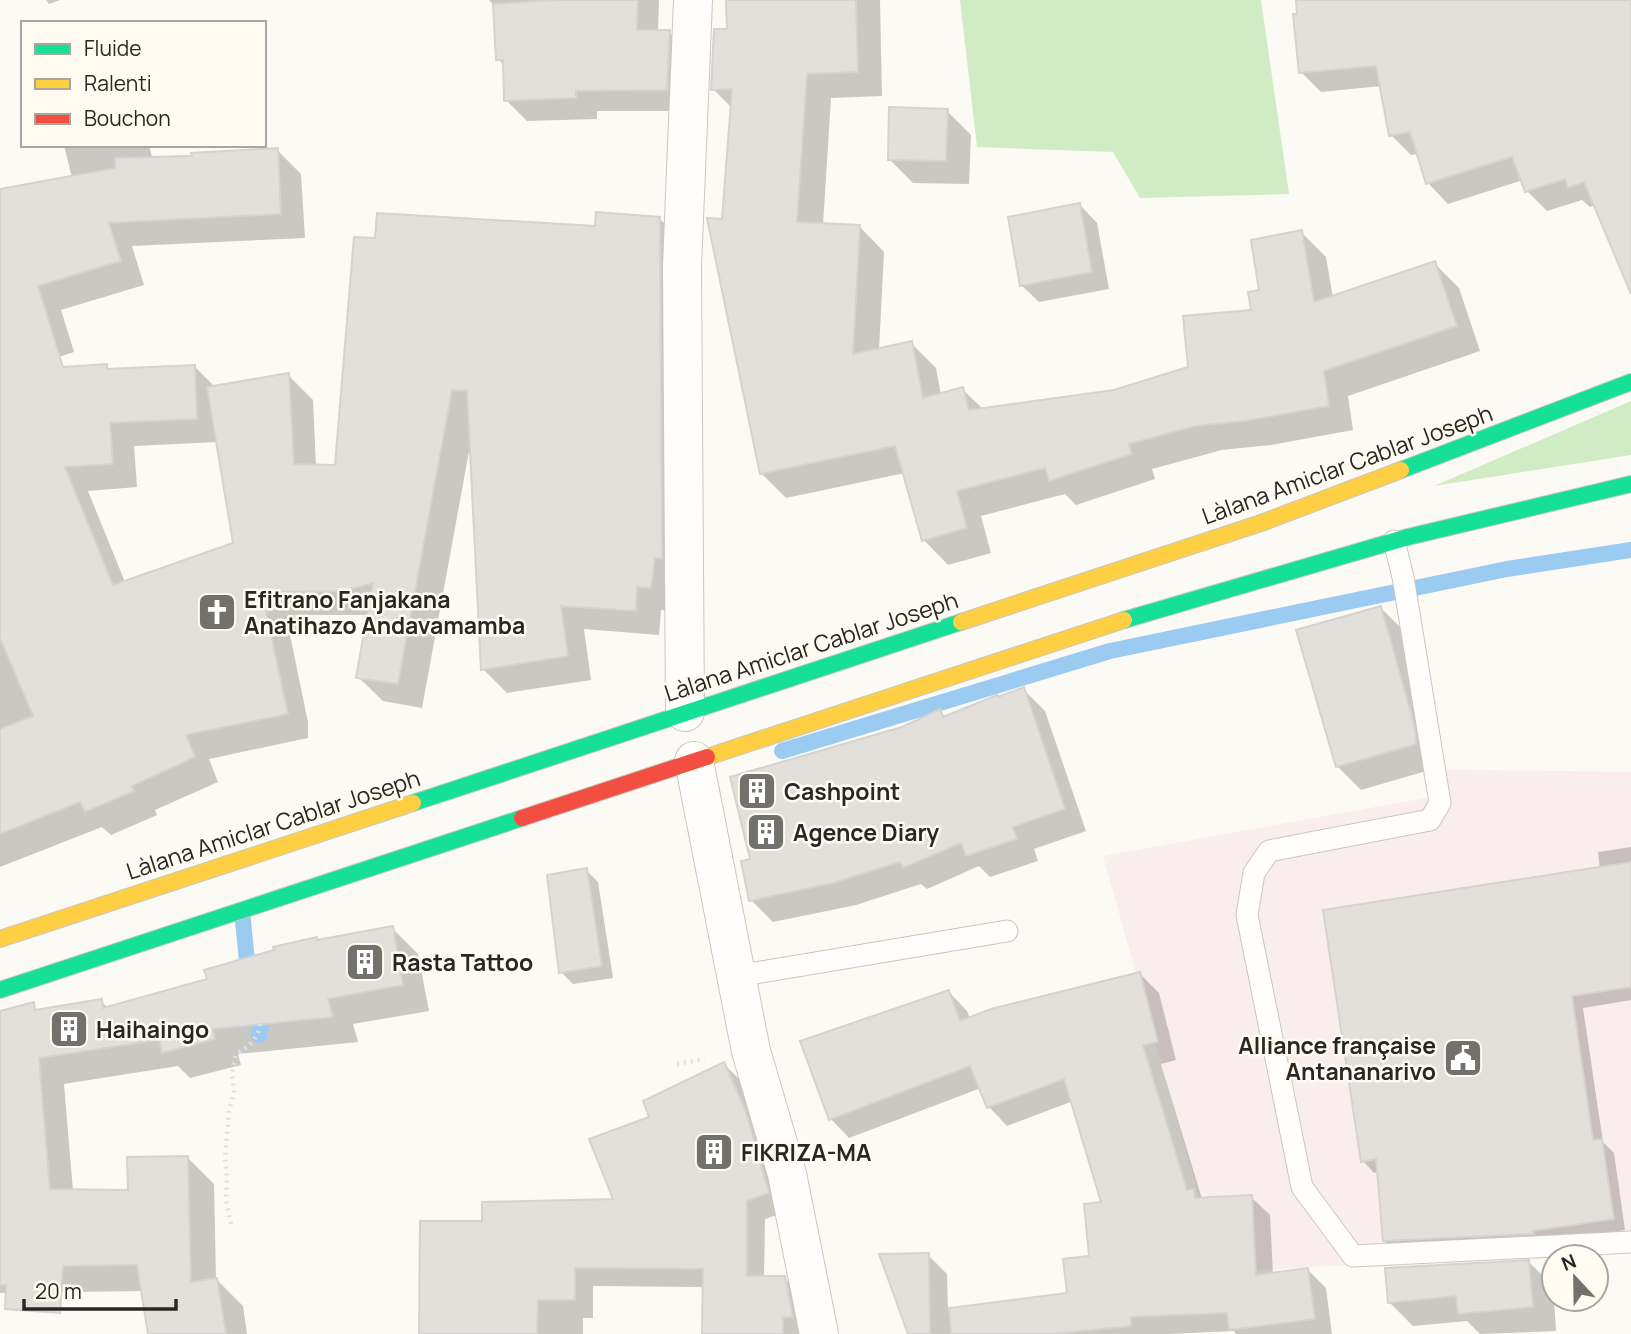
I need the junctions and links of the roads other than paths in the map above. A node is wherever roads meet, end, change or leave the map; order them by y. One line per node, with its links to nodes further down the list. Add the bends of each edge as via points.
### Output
1 (693, 0): 5 (street, via 682,267)
2 (1631, 382): 5 (main road, Làlana Amiclar Cablar Joseph, via 1261,523)
3 (1631, 484): 4 (main road)
4 (1394, 541): 6 (main road, via 962,671); 11 (lane, via 1440,803 1430,820 1269,851 1254,873 1247,915 1302,1188 1353,1256)
5 (685, 712): 8 (main road, Làlana Amiclar Cablar Joseph)
6 (694, 761): 9 (street); 10 (main road)
7 (1007, 931): 9 (lane)
8 (0, 939)
9 (737, 976): 12 (street, via 751,1051 787,1174)
10 (0, 990)
11 (1631, 1242)
12 (819, 1334)

